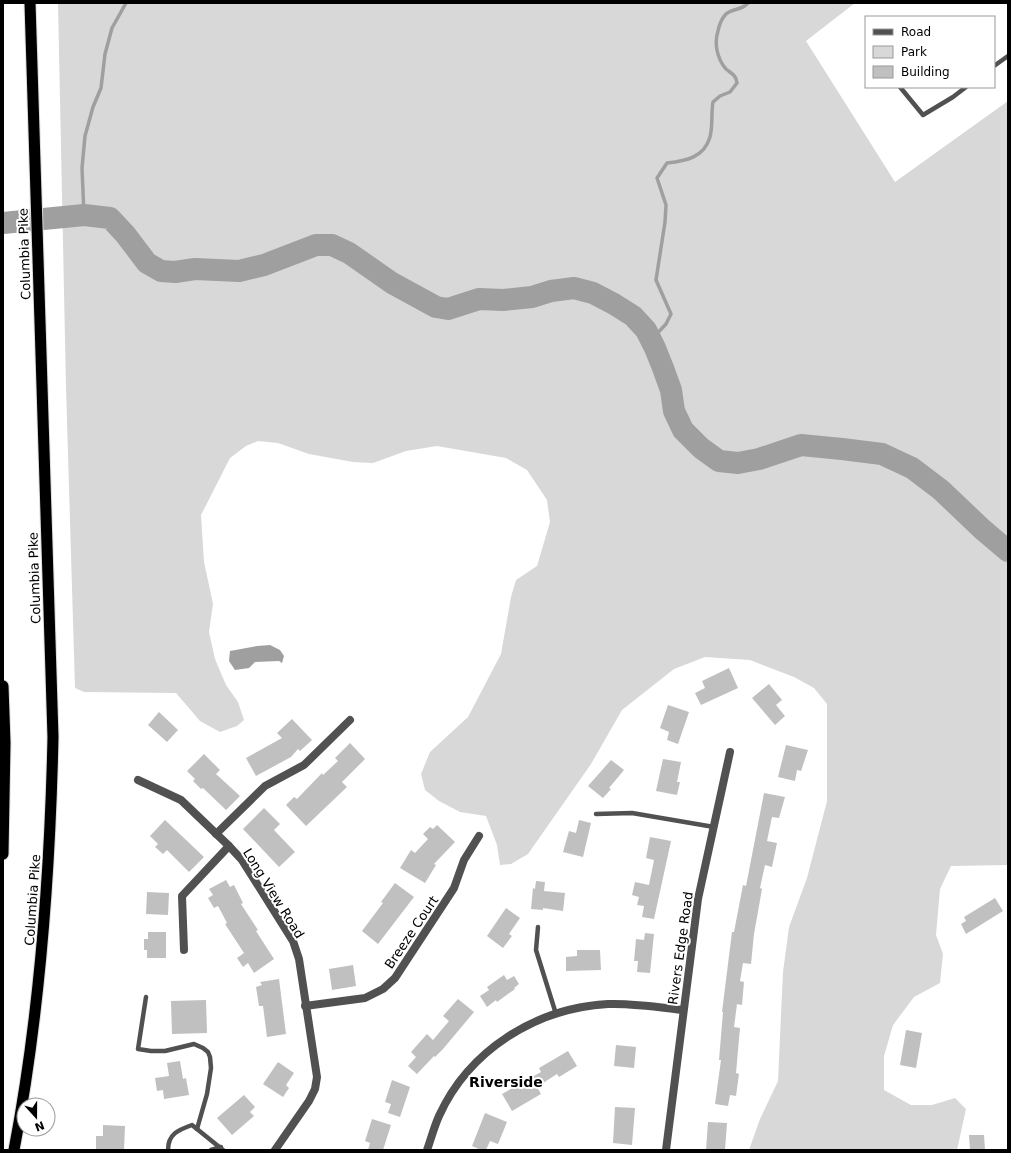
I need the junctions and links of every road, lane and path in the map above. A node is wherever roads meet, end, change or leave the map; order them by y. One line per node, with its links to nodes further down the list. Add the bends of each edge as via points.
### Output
1 (30, 3): 24 (highway, Columbia Pike, via 53,738 52,813 32,1046)
2 (1008, 56): 3 (lane)
3 (995, 65)
4 (901, 88): 5 (lane, via 923,115)
5 (965, 88)
6 (3, 686): 15 (highway)
7 (350, 720): 12 (street, via 304,765 265,786)
8 (730, 752): 11 (street, Rivers Edge Road)
9 (138, 780): 12 (street, Long View Road, via 181,800)
10 (596, 814): 11 (lane, via 632,813)
11 (714, 827): 20 (street, Rivers Edge Road, via 698,899)
12 (216, 834): 14 (street, Long View Road)
13 (479, 836): 19 (street, Breeze Court, via 464,860 454,888 395,978 383,989 364,998)
14 (230, 846): 17 (street, via 182,896); 19 (street, Long View Road, via 242,860 293,941 299,959)
15 (3, 854)
16 (538, 927): 21 (lane, via 536,950)
17 (184, 950)
18 (146, 997): 22 (lane, via 138,1049 164,1051 194,1044 208,1052 210,1057 211,1068)
19 (305, 1006): 27 (street, Long View Road, via 317,1077 315,1089)
20 (684, 1010): 21 (street, via 608,1004); 29 (street, Rivers Edge Road)
21 (556, 1014): 28 (street, via 535,1021 513,1033 491,1048 470,1068 439,1116)
22 (197, 1130): 23 (lane); 25 (lane, via 192,1125 181,1129 168,1142)
23 (222, 1149): 26 (lane)
24 (14, 1150)
25 (168, 1150)
26 (211, 1150)
27 (275, 1150)
28 (427, 1150)
29 (666, 1150)

